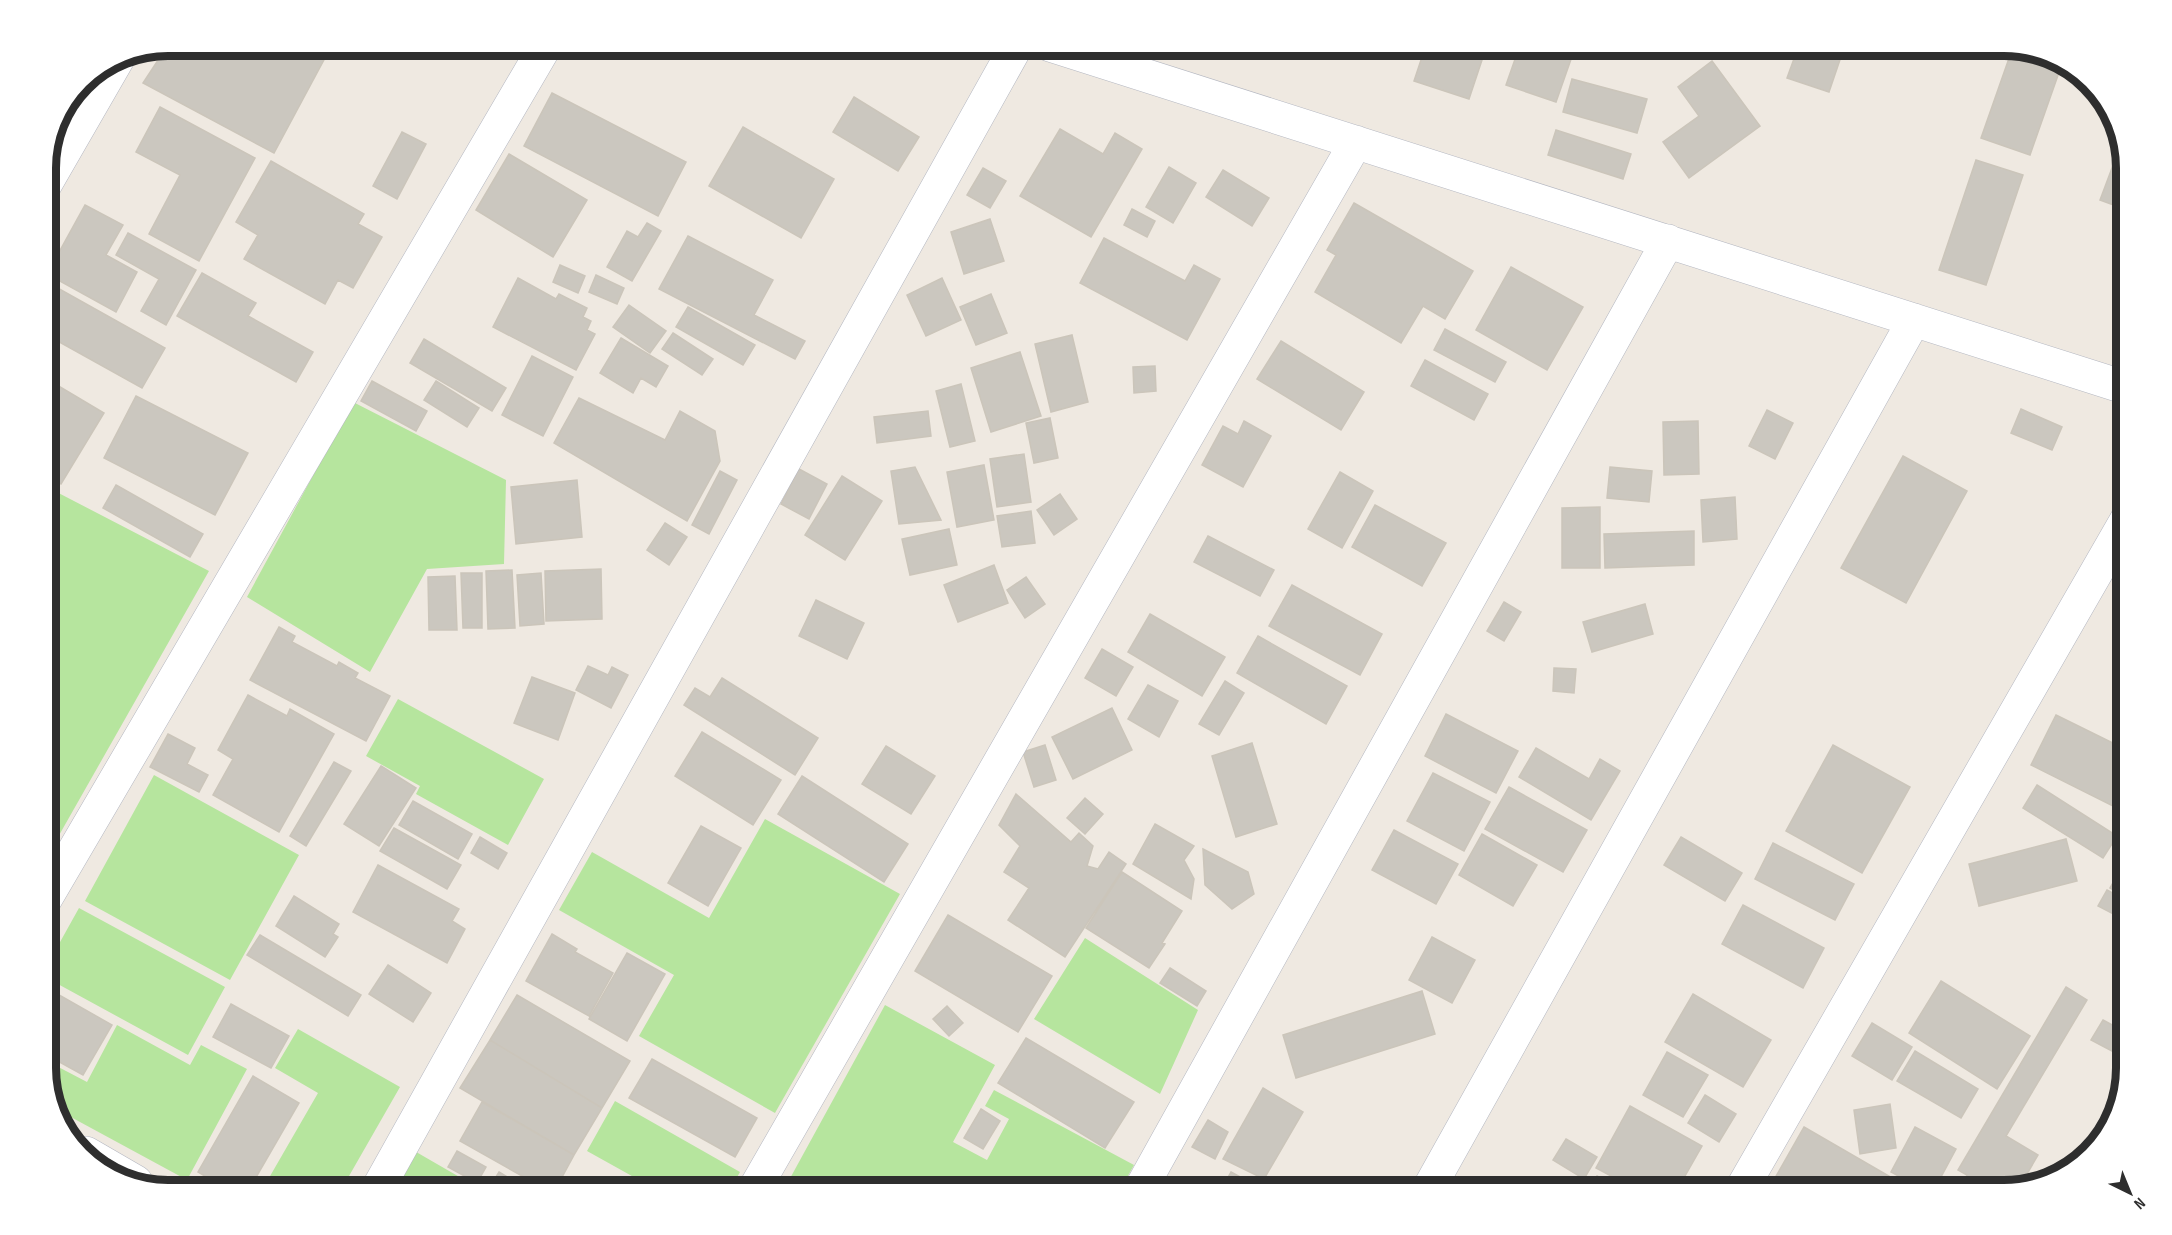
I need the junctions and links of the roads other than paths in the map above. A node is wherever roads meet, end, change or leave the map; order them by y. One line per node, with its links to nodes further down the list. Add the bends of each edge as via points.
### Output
1 (540, 56): 11 (street)
2 (1011, 56): 12 (street)
3 (1085, 56): 5 (street)
4 (110, 72): 6 (street)
5 (1356, 142): 7 (street); 13 (street)
6 (56, 166)
7 (1668, 242): 8 (street); 14 (street)
8 (1914, 320): 9 (street); 15 (street)
9 (2116, 384)
10 (2116, 538): 16 (street)
11 (56, 881)
12 (383, 1180)
13 (760, 1180)
14 (1146, 1180)
15 (1434, 1180)
16 (1747, 1180)

